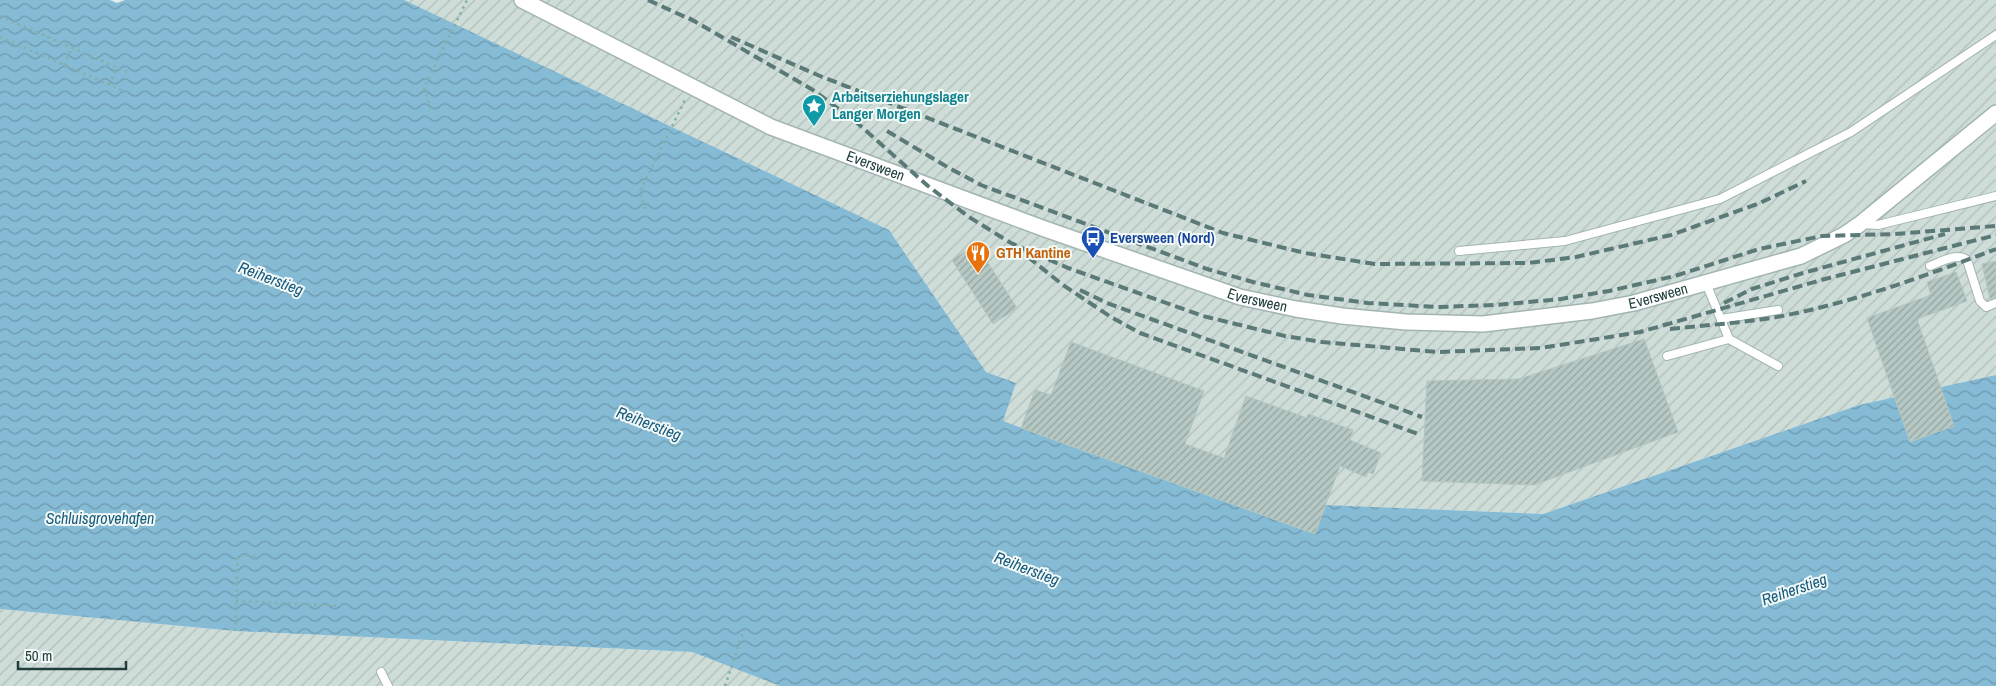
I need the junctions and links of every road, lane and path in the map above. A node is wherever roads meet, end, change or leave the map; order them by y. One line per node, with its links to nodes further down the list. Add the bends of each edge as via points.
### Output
1 (467, 0): 13 (path, via 424,88)
2 (522, 0): 11 (street, Eversween)
3 (0, 16): 6 (path)
4 (1996, 35): 18 (lane, via 1851,132 1720,199 1565,242)
5 (0, 37): 7 (path)
6 (72, 48): 7 (path); 8 (path)
7 (64, 65): 10 (path)
8 (117, 68): 9 (path); 10 (path)
9 (129, 73)
10 (109, 85): 12 (path)
11 (691, 86): 16 (path, via 640,191); 20 (street, Eversween, via 771,127 1045,229 1240,297 1296,309 1406,322 1483,324 1547,318 1634,303)
12 (121, 90)
13 (431, 109)
14 (1996, 113): 17 (street, Eversween)
15 (1996, 196): 17 (lane, via 1878,225)
16 (645, 210)
17 (1860, 224): 20 (street, Eversween, via 1801,256)
18 (1459, 251)
19 (1930, 266): 21 (lane, via 1958,256 1964,258 1980,301 1986,306)
20 (1706, 283): 23 (lane)
21 (1996, 304)
22 (1778, 310): 23 (lane)
23 (1720, 319): 24 (lane)
24 (1729, 339): 25 (lane); 26 (lane)
25 (1667, 356)
26 (1778, 366)
27 (259, 556): 28 (path, via 238,555)
28 (236, 601): 29 (path); 31 (path)
29 (342, 606)
30 (744, 630): 34 (path)
31 (235, 631)
32 (381, 672): 33 (lane)
33 (388, 686)
34 (725, 686)

